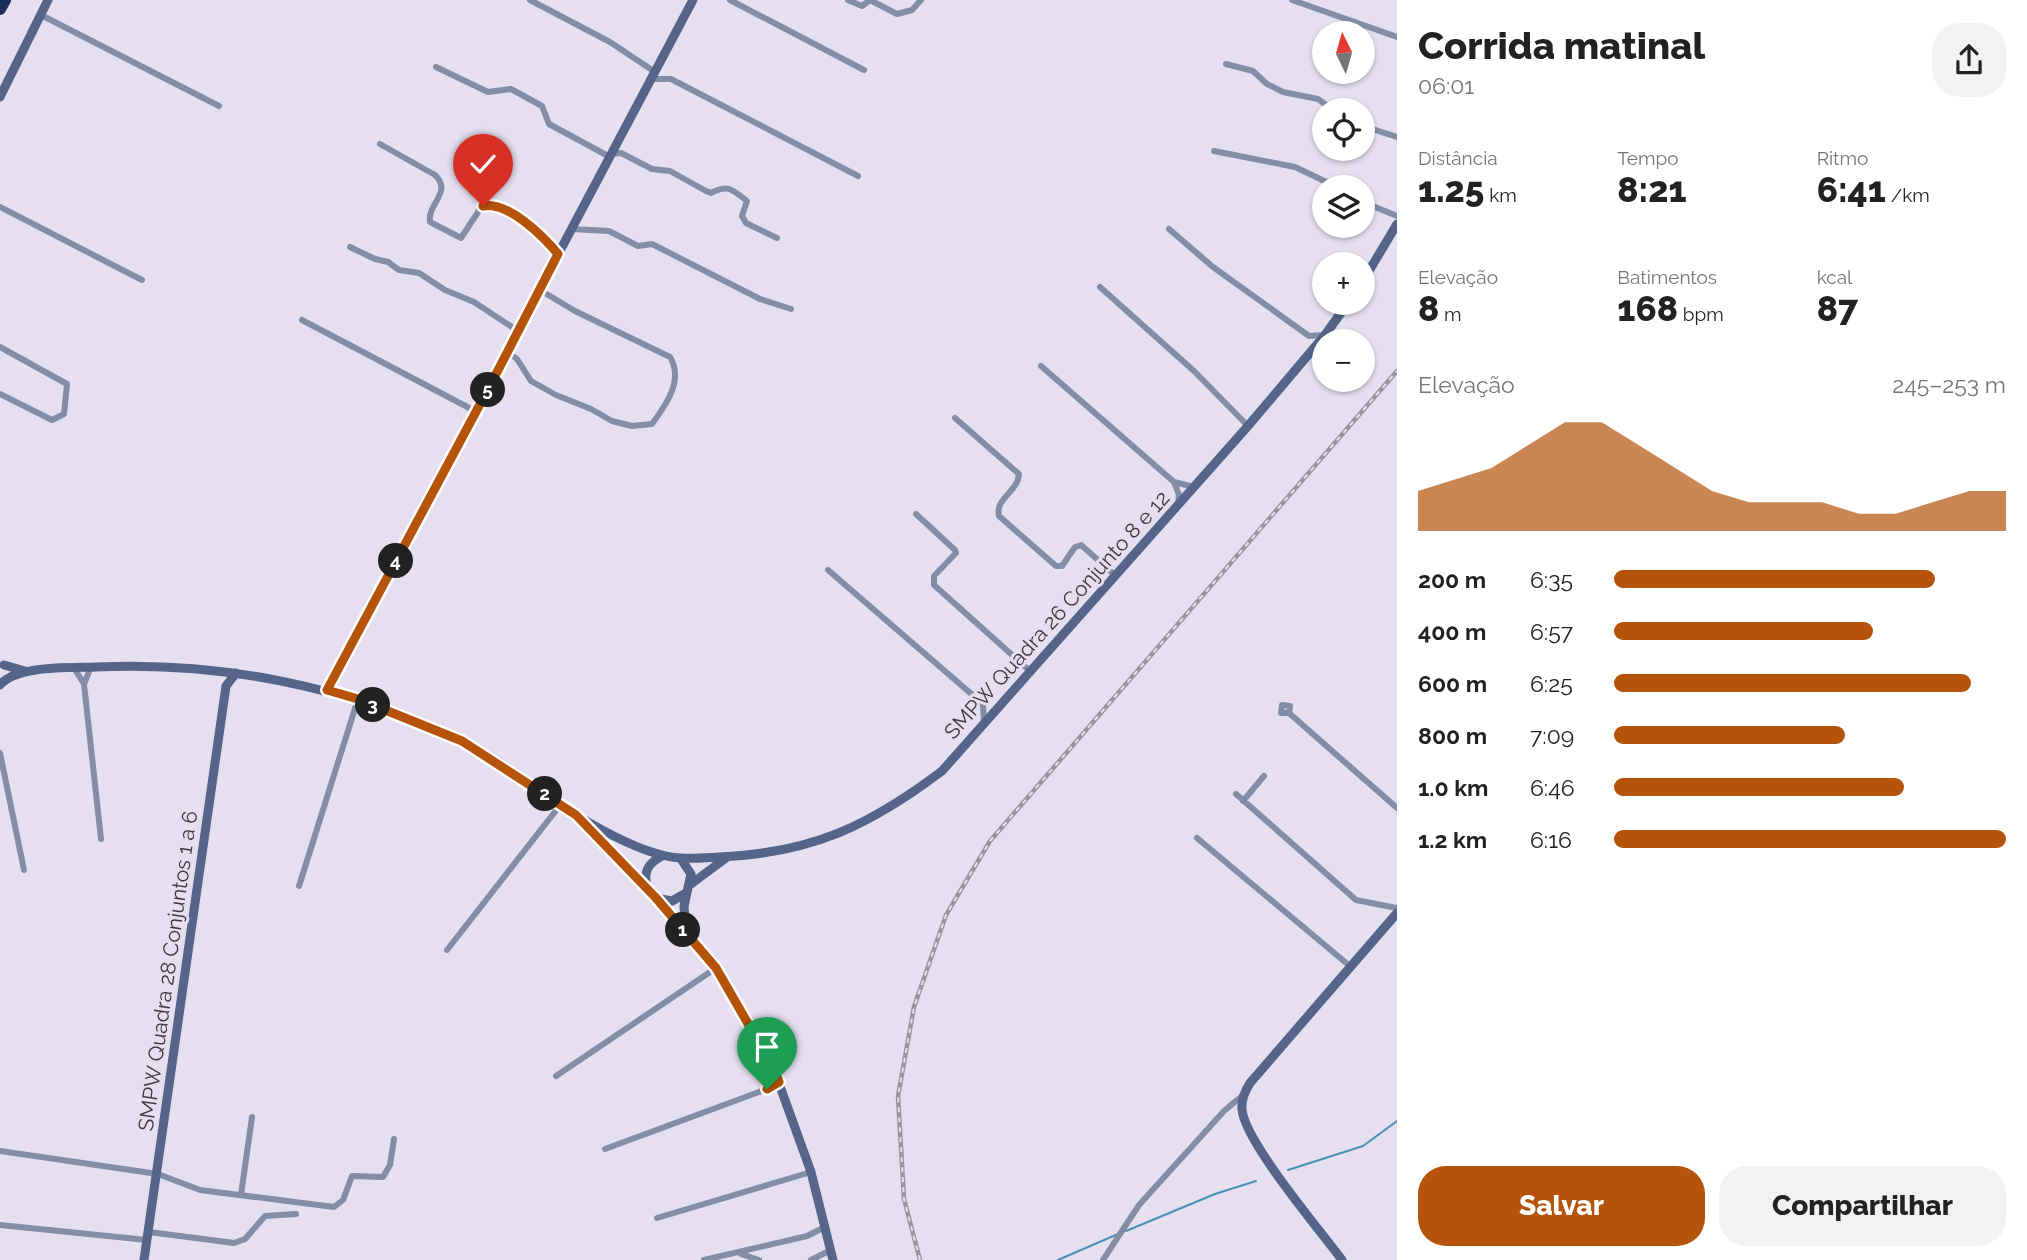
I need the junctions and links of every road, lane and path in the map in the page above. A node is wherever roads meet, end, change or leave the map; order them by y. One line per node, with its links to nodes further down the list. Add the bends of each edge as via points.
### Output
1 (5, 0): 9 (highway)
2 (48, 0): 10 (street)
3 (530, 0): 15 (street, via 610,42)
4 (693, 0): 15 (street)
5 (730, 0): 14 (street)
6 (848, 0): 7 (street, via 862,6 870,0 897,14 912,10)
7 (921, 0)
8 (1292, 0): 11 (street)
9 (0, 9)
10 (41, 16): 16 (street); 18 (street)
11 (1397, 37)
12 (1226, 65): 17 (street, via 1253,71 1283,92)
13 (436, 67): 22 (street, via 488,92 511,89 542,106 549,124)
14 (864, 70)
15 (653, 76): 22 (street); 25 (street, via 671,79)
16 (0, 97)
17 (1313, 98)
18 (219, 106)
19 (1375, 130): 20 (street)
20 (1397, 137)
21 (380, 144): 34 (street, via 441,181 430,222 461,239 480,209 490,205 536,230)
22 (614, 152): 30 (street); 32 (street, via 653,169 670,171 706,191 725,187 747,201 742,216 746,223)
23 (1214, 152): 24 (street, via 1295,167)
24 (1312, 175)
25 (858, 176)
26 (0, 207): 36 (street)
27 (1375, 207): 28 (street)
28 (1397, 216)
29 (1397, 224): 35 (street)
30 (571, 229): 34 (street); 39 (street, via 609,231 638,246 652,244 760,299)
31 (1170, 229): 42 (street, via 1213,267)
32 (777, 238)
33 (350, 247): 41 (street, via 399,270 419,273)
34 (558, 254): 38 (street)
35 (1375, 261)
36 (142, 280)
37 (1100, 287): 51 (street, via 1195,371)
38 (540, 290): 41 (street); 46 (street, via 670,357 676,377 666,405 652,424 612,421 536,384)
39 (791, 309)
40 (302, 320): 49 (street)
41 (518, 331): 46 (street)
42 (1309, 336): 43 (street); 45 (street)
43 (1312, 336)
44 (0, 347): 48 (street, via 68,384 64,414 52,420)
45 (1311, 351): 51 (street, SMPW Quadra 26 Conjunto 8 e 12)
46 (508, 352): 49 (street)
47 (1041, 366): 52 (street)
48 (0, 394)
49 (475, 411): 68 (street)
50 (955, 418): 57 (street, via 1018,474 1017,484 999,505 999,516 1056,566 1062,566 1081,545)
51 (1248, 426): 53 (street, SMPW Quadra 26 Conjunto 8 e 12)
52 (1174, 482): 53 (street); 54 (street)
53 (1194, 486): 54 (street, SMPW Quadra 26 Conjunto 8 e 12)
54 (1178, 505): 57 (street, SMPW Quadra 26 Conjunto 8 e 12)
55 (916, 514): 63 (street, via 956,550 934,576 934,585)
56 (828, 570): 71 (street)
57 (1116, 576): 63 (street, SMPW Quadra 26 Conjunto 8 e 12)
58 (2, 663): 61 (street); 65 (street)
59 (91, 667): 60 (street); 62 (street, via 179,666); 66 (street)
60 (74, 668): 61 (street); 66 (street)
61 (27, 671): 65 (street)
62 (217, 671): 64 (street); 67 (street)
63 (1031, 672): 70 (street, SMPW Quadra 26 Conjunto 8 e 12)
64 (236, 673): 67 (street, SMPW Quadra 28 Conjuntos 1 a 6); 68 (street)
65 (3, 682)
66 (84, 684): 82 (street)
67 (226, 686): 104 (street, SMPW Quadra 28 Conjuntos 1 a 6)
68 (327, 690): 69 (street)
69 (358, 699): 78 (street, via 462,741); 87 (street)
70 (1004, 702): 71 (street); 73 (street, SMPW Quadra 26 Conjunto 8 e 12)
71 (983, 704): 73 (street)
72 (1289, 713): 79 (street)
73 (984, 723): 84 (street, SMPW Quadra 26 Conjunto 8 e 12, via 942,771 858,826 813,844)
74 (0, 753): 86 (street)
75 (1264, 776): 77 (street)
76 (1236, 794): 77 (street)
77 (1243, 801): 91 (street, via 1356,900)
78 (561, 804): 80 (street); 93 (street)
79 (1397, 808)
80 (576, 815): 83 (street); 89 (street)
81 (1197, 838): 94 (street)
82 (101, 839)
83 (662, 856): 85 (street); 89 (street, via 646,870)
84 (730, 856): 85 (street, SMPW Quadra 26 Conjunto 8 e 12); 88 (street, SMPW Quadra 26 Conjunto 8 e 12)
85 (681, 859): 88 (street, via 691,874)
86 (24, 870)
87 (299, 886)
88 (688, 888): 90 (street, via 672,901); 92 (street)
89 (648, 890): 90 (street)
90 (656, 898): 92 (street)
91 (1397, 911): 94 (street)
92 (686, 935): 95 (street)
93 (447, 950)
94 (1351, 967): 98 (street)
95 (716, 968): 96 (street); 97 (street)
96 (556, 1076)
97 (779, 1082): 101 (street); 103 (street)
98 (1243, 1095): 117 (street, via 1139,1205); 118 (street, via 1250,1135)
99 (252, 1117): 105 (street)
100 (394, 1139): 105 (street, via 383,1177 352,1175 340,1205)
101 (605, 1149)
102 (0, 1151): 104 (street)
103 (811, 1172): 107 (street); 109 (street)
104 (158, 1174): 105 (street, via 195,1189); 110 (street, SMPW Quadra 28 Conjuntos 1 a 6)
105 (241, 1195)
106 (296, 1214): 110 (street, via 265,1216 245,1239 234,1243)
107 (657, 1218)
108 (0, 1225): 110 (street)
109 (825, 1227): 111 (street); 112 (street)
110 (148, 1236): 113 (street, SMPW Quadra 28 Conjuntos 1 a 6)
111 (738, 1253): 114 (street); 115 (street)
112 (832, 1255): 116 (street)
113 (144, 1260)
114 (704, 1260)
115 (759, 1260)
116 (811, 1260)
117 (1103, 1260)
118 (1342, 1260)

